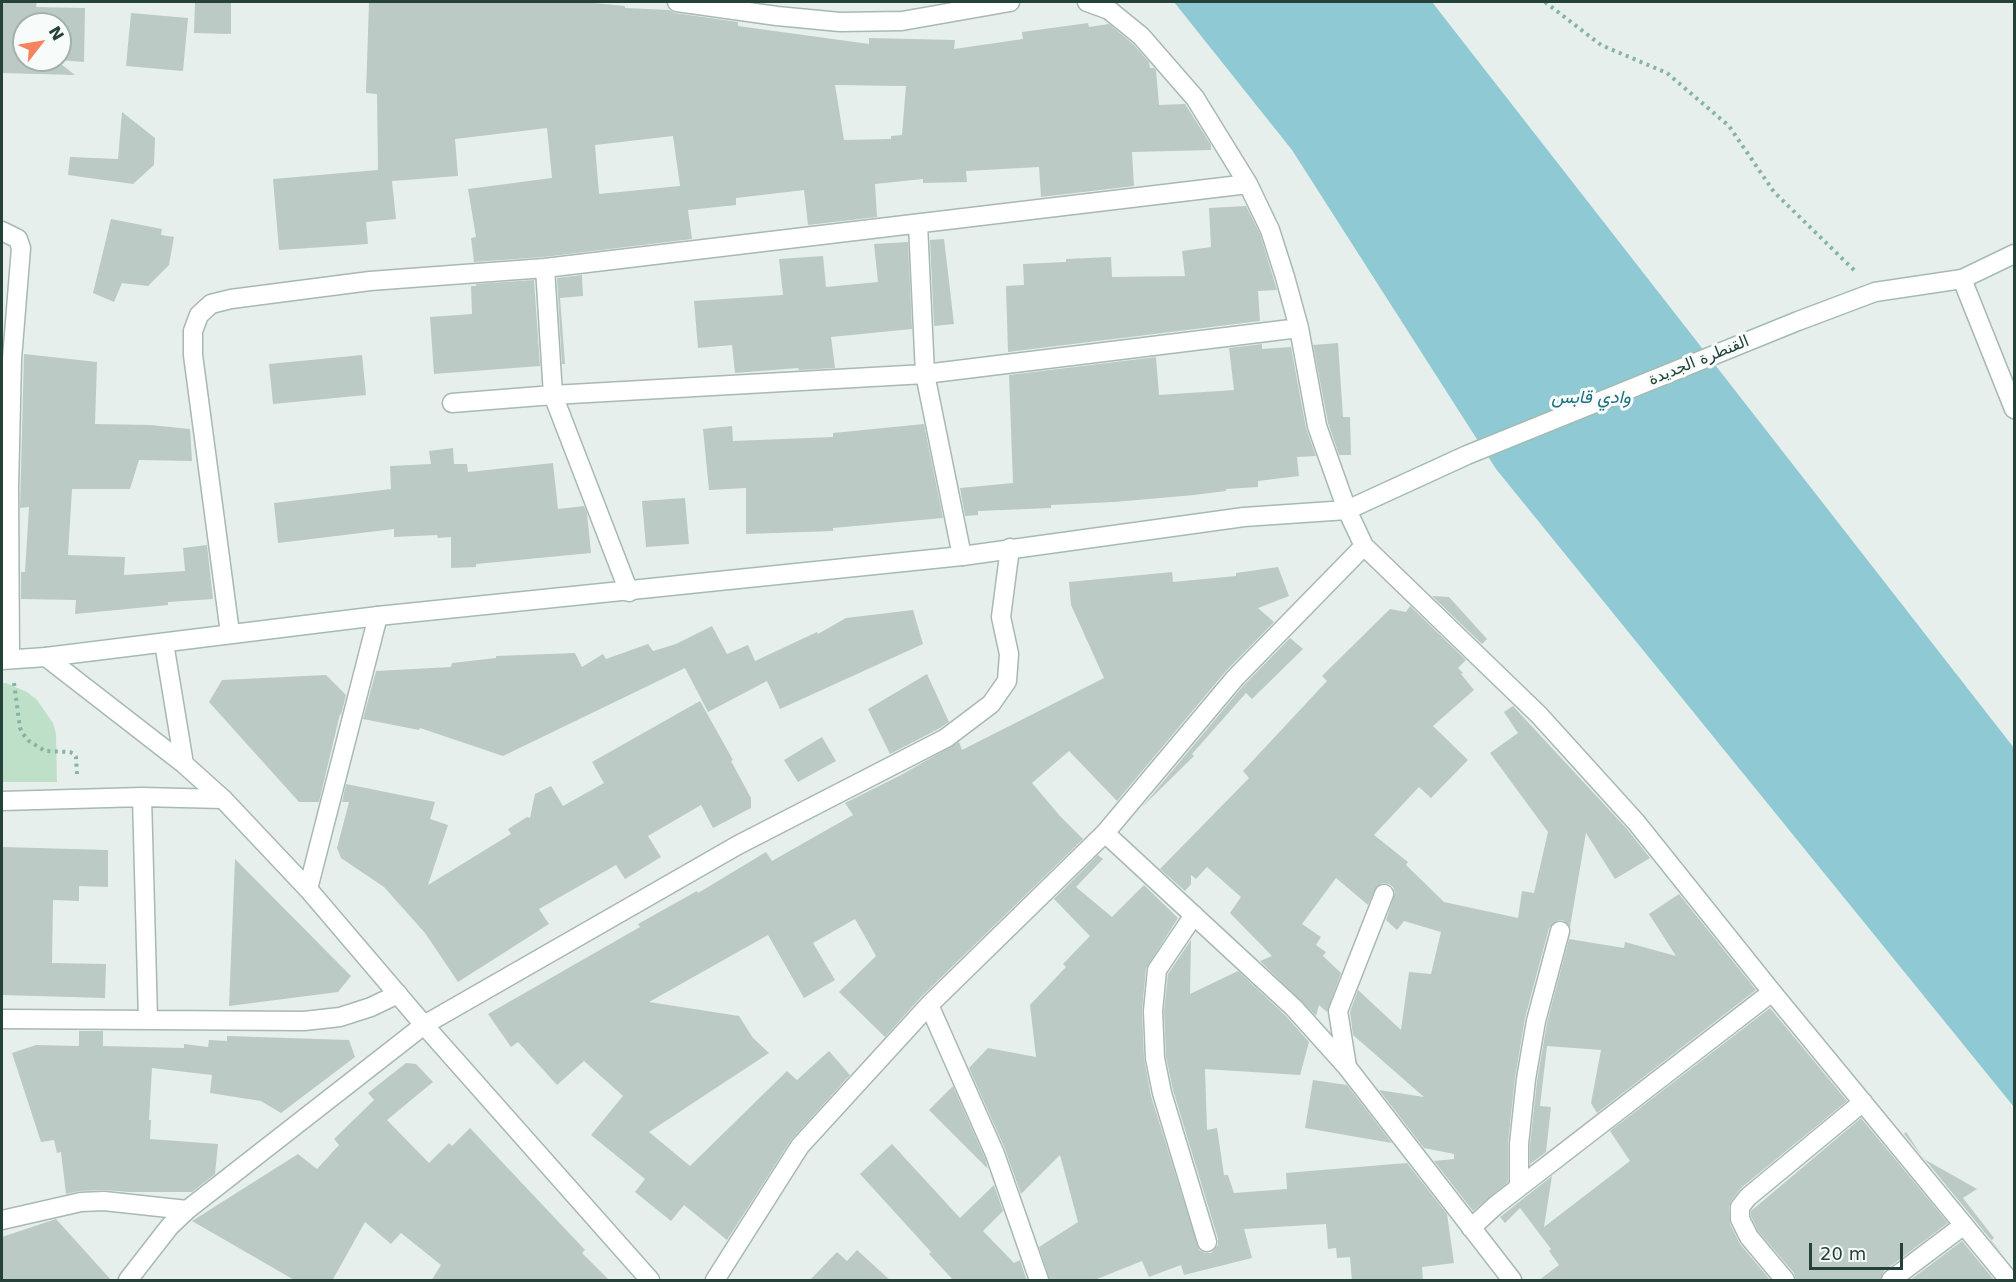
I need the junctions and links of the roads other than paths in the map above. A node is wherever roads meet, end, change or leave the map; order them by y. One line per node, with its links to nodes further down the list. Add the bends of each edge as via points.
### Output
1 (677, 2): 2 (street, via 840,22 902,21)
2 (1010, 2)
3 (1086, 2): 4 (street, via 1109,10 1141,36 1194,98)
4 (1248, 184): 5 (street); 10 (street, via 1270,230)
5 (918, 224): 8 (street); 11 (street)
6 (2, 231): 24 (street, via 18,240 21,248 12,359)
7 (2014, 254): 9 (street, القنطرة الجديدة)
8 (545, 268): 12 (street); 21 (street, via 370,281 231,299 211,304 199,315 193,331 193,355)
9 (1962, 279): 14 (street); 15 (street, القنطرة الجديدة, via 1875,292 1467,455)
10 (1299, 327): 11 (street); 15 (street, via 1317,426)
11 (925, 374): 12 (street); 18 (street)
12 (553, 395): 13 (street); 19 (street)
13 (452, 403)
14 (2014, 409)
15 (1347, 510): 16 (street); 17 (street, via 1244,517)
16 (1364, 546): 29 (street, via 1235,678); 34 (street, via 1547,724 1636,822)
17 (1010, 548): 18 (street); 39 (street, via 1001,617 1008,654 1007,681 991,704 946,738 738,844)
18 (962, 556): 19 (street)
19 (628, 592): 20 (street)
20 (378, 615): 21 (street); 30 (street)
21 (230, 633): 22 (street)
22 (164, 643): 23 (street); 25 (street)
23 (46, 657): 24 (street); 25 (street)
24 (6, 659)
25 (184, 764): 27 (street)
26 (142, 797): 27 (street); 28 (street); 38 (street)
27 (223, 799): 30 (street)
28 (2, 801)
29 (1106, 833): 32 (street); 36 (street)
30 (308, 889): 35 (street)
31 (1384, 894): 40 (street, via 1338,1011)
32 (1194, 915): 40 (street, via 1294,1008); 47 (street, via 1157,970 1153,1011 1155,1058 1162,1093)
33 (1560, 931): 42 (street, via 1536,1021 1526,1079 1519,1144)
34 (1772, 992): 41 (street); 42 (street)
35 (398, 994): 38 (street, via 340,1017 304,1021); 39 (street)
36 (929, 1005): 51 (street, via 800,1146); 52 (street, via 995,1154)
37 (2, 1019): 38 (street)
38 (148, 1019)
39 (424, 1025): 43 (street); 50 (street)
40 (1347, 1067): 46 (street)
41 (1863, 1102): 45 (street); 53 (street, via 1748,1197 1740,1208 1740,1219 1749,1237)
42 (1520, 1187): 46 (street)
43 (187, 1210): 44 (street, via 81,1202); 49 (street)
44 (2, 1220)
45 (1964, 1225): 54 (street); 55 (street)
46 (1471, 1228): 48 (street)
47 (1207, 1242)
48 (1506, 1278)
49 (128, 1281)
50 (650, 1281)
51 (716, 1281)
52 (1039, 1281)
53 (1785, 1281)
54 (1891, 1281)
55 (2009, 1281)

